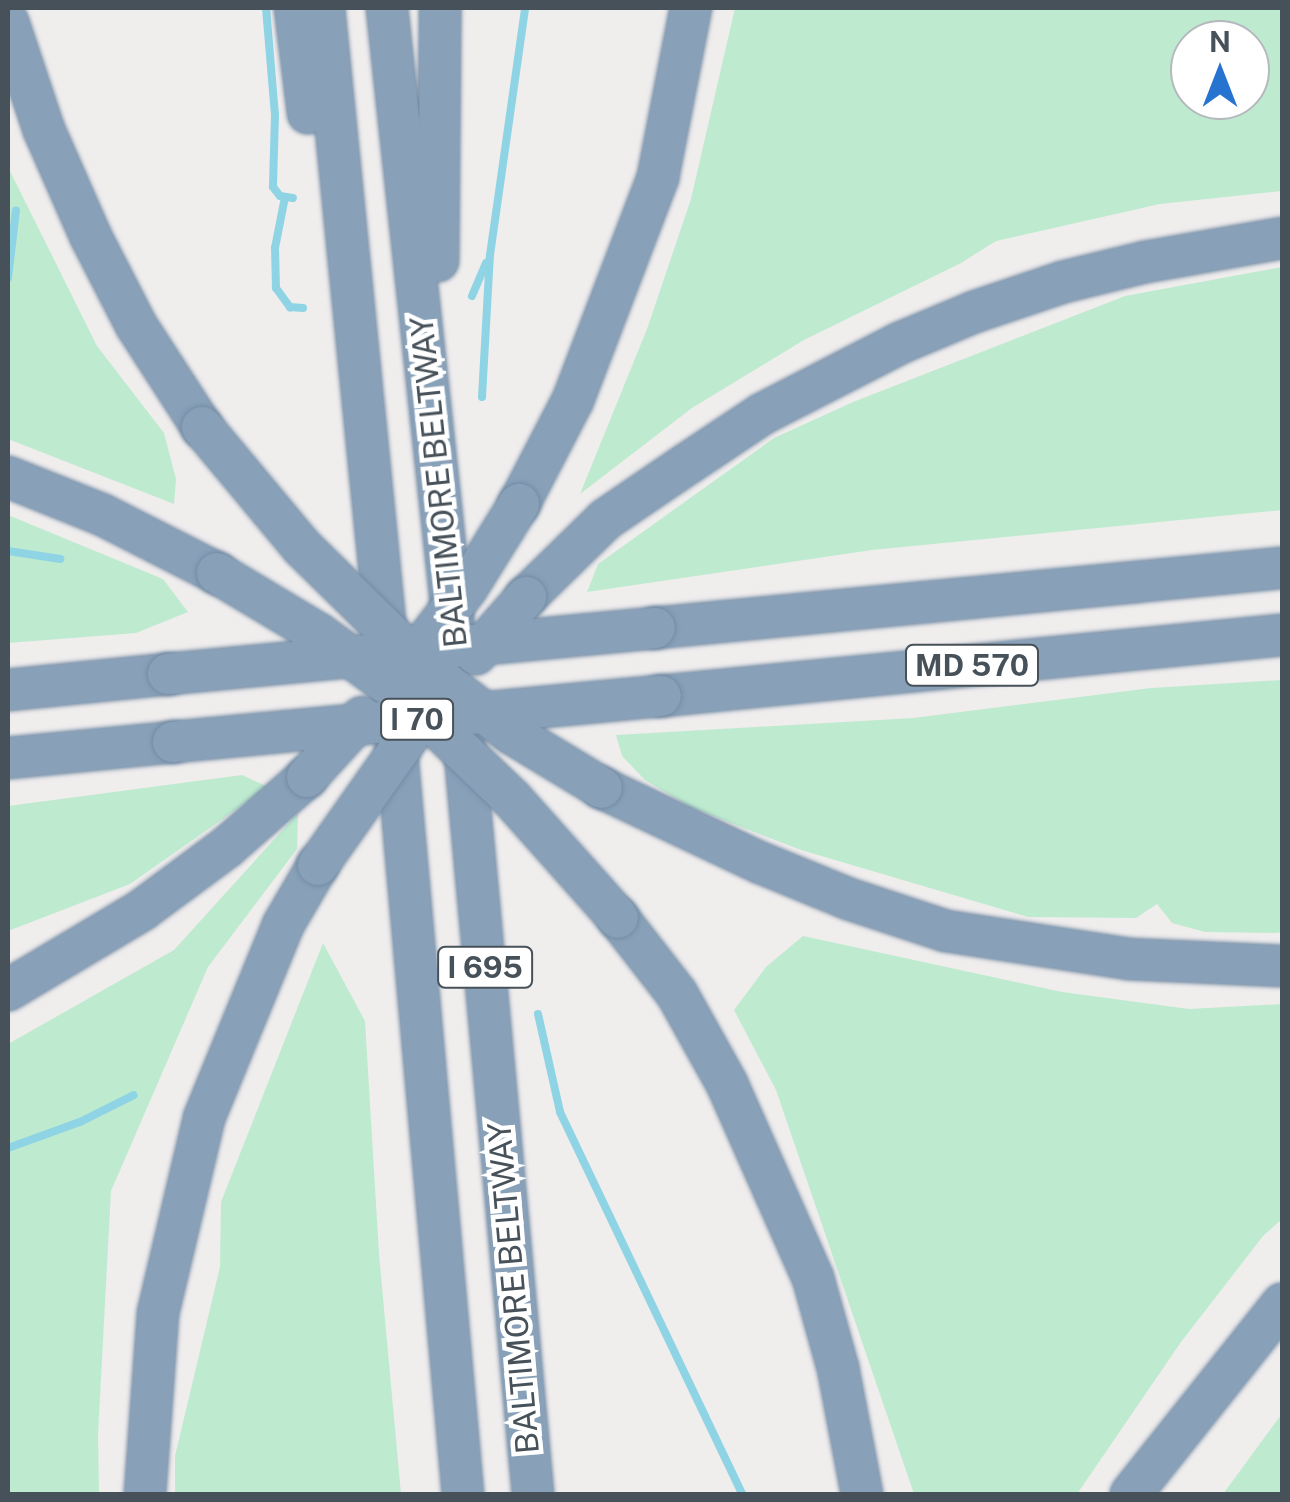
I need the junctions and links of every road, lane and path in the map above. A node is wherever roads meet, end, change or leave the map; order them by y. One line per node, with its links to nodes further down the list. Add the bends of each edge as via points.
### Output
1 (295, 8): 13 (highway)
2 (324, 8): 13 (highway, BALTIMORE BELTWAY / I 695)
3 (387, 8): 8 (highway, BALTIMORE BELTWAY / I 695)
4 (440, 8): 8 (highway)
5 (692, 8): 18 (highway, bridge, via 652,193 574,400 466,588 307,777 142,910)
6 (8, 22): 17 (highway, bridge, via 44,130 91,237 136,325 202,427 302,547 422,665 510,733 602,788 761,863 946,931 1128,959)
7 (1282, 238): 20 (highway, bridge, via 1063,282 900,343 762,414 606,519 526,597 420,718 283,925 199,1137 158,1313)
8 (437, 440): 22 (highway, BALTIMORE BELTWAY / I 695)
9 (8, 477): 23 (highway, bridge, via 104,515 319,634 407,698 512,799 618,918 678,994 728,1084 814,1278)
10 (1282, 568): 11 (highway, MD 570)
11 (654, 628): 14 (highway, I 70, bridge)
12 (1282, 635): 15 (highway, MD 570)
13 (388, 650): 21 (highway, BALTIMORE BELTWAY / I 695)
14 (8, 690)
15 (661, 696): 16 (highway, I 70, bridge)
16 (8, 758)
17 (1282, 966)
18 (8, 990)
19 (1282, 1304): 24 (highway)
20 (145, 1494)
21 (462, 1494)
22 (533, 1494)
23 (862, 1494)
24 (1131, 1494)

